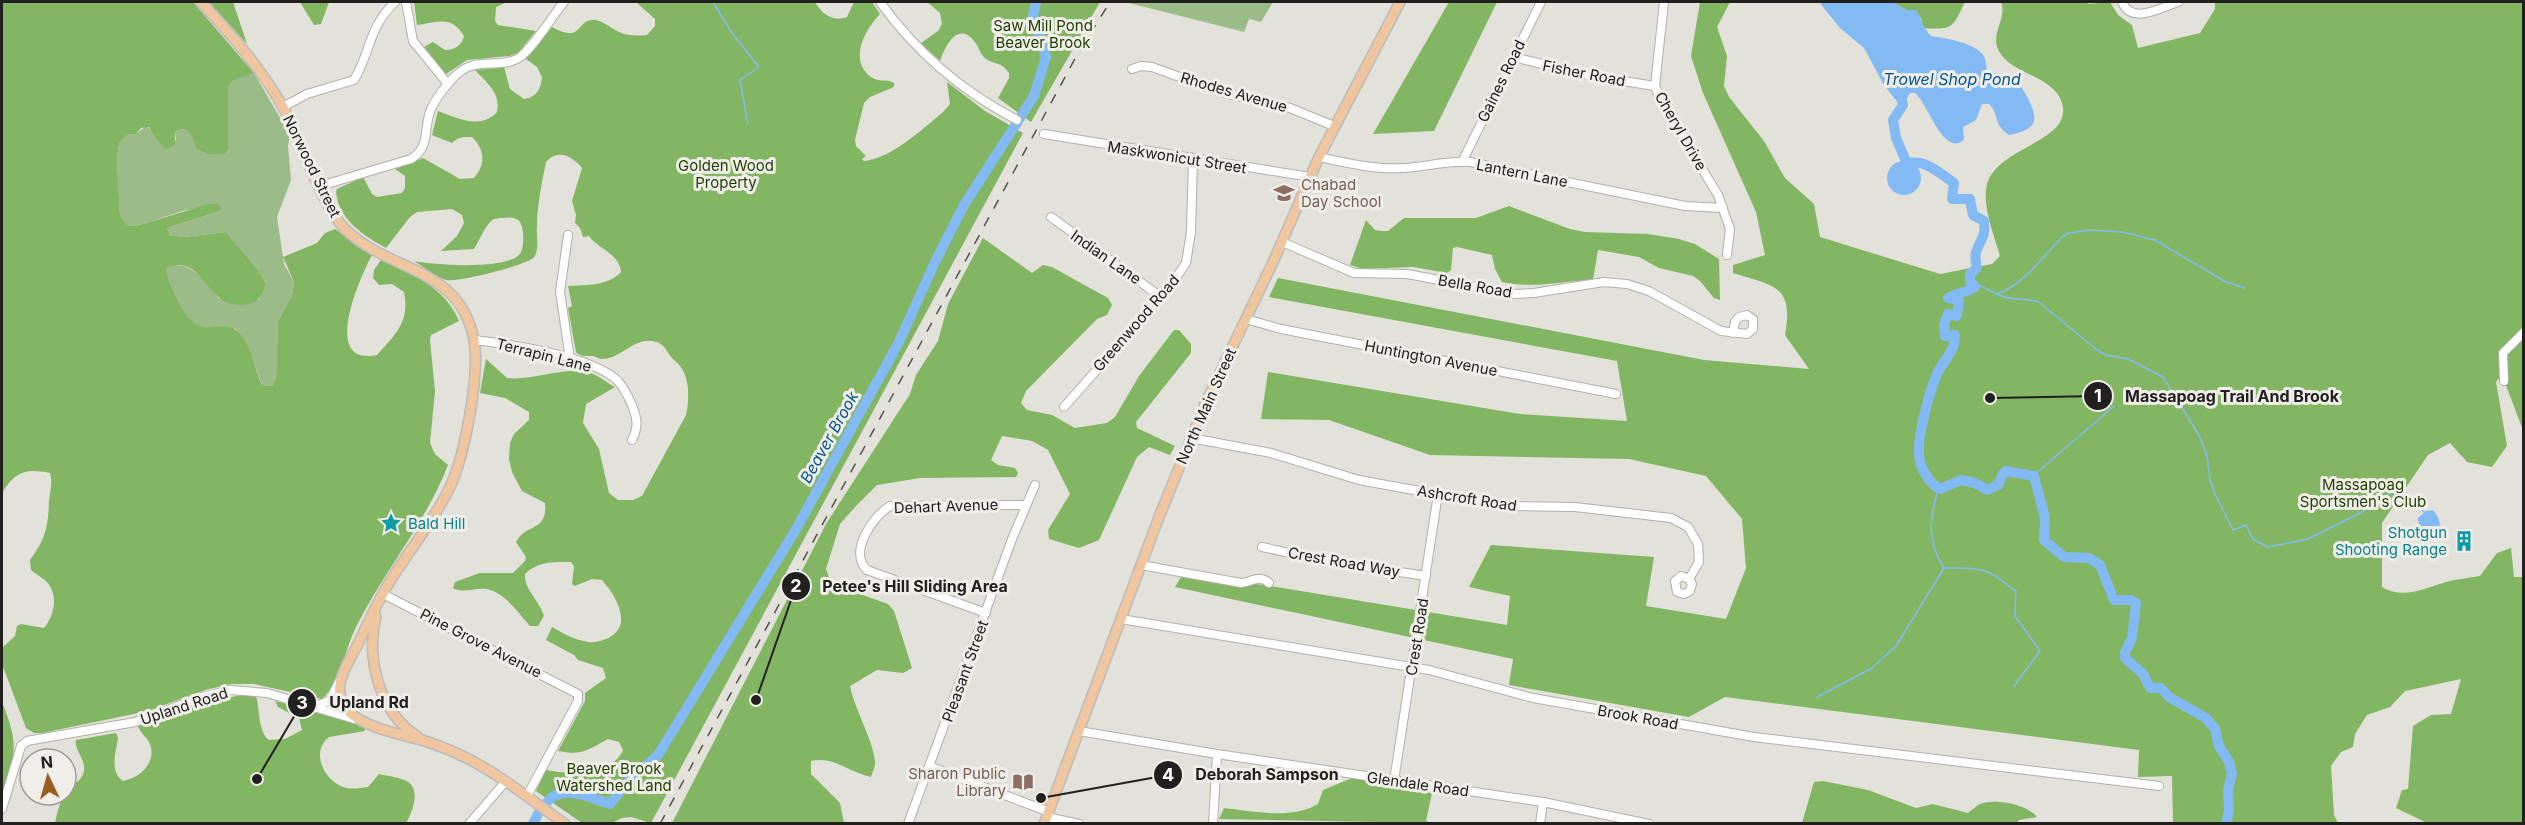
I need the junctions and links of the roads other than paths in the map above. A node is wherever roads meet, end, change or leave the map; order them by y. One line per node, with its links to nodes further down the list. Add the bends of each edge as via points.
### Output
1 (201, 2): 15 (main road, Norwood Street, via 243,48)
2 (394, 2): 15 (street, via 374,29 354,80 307,94)
3 (406, 2): 13 (street, via 412,41)
4 (564, 2): 13 (street, via 518,59 467,67)
5 (880, 2): 16 (street, via 932,63 976,98)
6 (1400, 2): 17 (main road, North Main Street)
7 (1541, 2): 11 (street, Gaines Road)
8 (1664, 2): 14 (street, Cheryl Drive)
9 (2122, 2): 10 (street, via 2132,14)
10 (2178, 2)
11 (1513, 57): 14 (street, Fisher Road); 21 (street, Gaines Road)
12 (1132, 69): 17 (street, Rhodes Avenue, via 1152,67 1224,93 1290,108)
13 (448, 84): 23 (street, via 430,110 425,142 418,154)
14 (1655, 86): 24 (street, Cheryl Drive)
15 (283, 107): 23 (main road, Norwood Street)
16 (1017, 120)
17 (1334, 126): 19 (main road, North Main Street)
18 (1044, 134): 20 (street, Maskwonicut Street)
19 (1319, 157): 21 (street, Lantern Lane, via 1402,168); 22 (main road, North Main Street)
20 (1193, 159): 22 (street, Maskwonicut Street); 29 (street, Greenwood Road, via 1188,255 1181,272)
21 (1462, 162): 24 (street, Lantern Lane, via 1685,206)
22 (1310, 177): 27 (main road, North Main Street)
23 (320, 186): 33 (main road, Norwood Street, via 337,219 352,235 429,276 450,293 465,314)
24 (1723, 208): 28 (street, Cheryl Drive, via 1730,229)
25 (1051, 217): 29 (street, Indian Lane)
26 (568, 236): 34 (street, via 560,292)
27 (1282, 242): 30 (main road, North Main Street); 32 (street, Bella Road, via 1354,273 1407,274 1514,294 1604,282 1627,284 1658,296 1712,328)
28 (1727, 255)
29 (1161, 297): 37 (street, Greenwood Road)
30 (1246, 319): 36 (street, Huntington Avenue); 38 (main road, North Main Street)
31 (2523, 332): 35 (street, via 2503,353)
32 (1733, 333)
33 (474, 340): 34 (street, Terrapin Lane); 48 (main road, Norwood Street, via 473,383 455,476 438,510)
34 (570, 359): 39 (street, Terrapin Lane, via 598,368 624,389 637,421)
35 (2504, 381)
36 (1616, 394)
37 (1064, 407)
38 (1191, 438): 41 (street, Ashcroft Road, via 1271,453 1359,480); 44 (main road, North Main Street)
39 (632, 440)
40 (1035, 484): 42 (street, Pleasant Street)
41 (1438, 494): 45 (street, Crest Road); 46 (street, Ashcroft Road, via 1502,506 1582,507 1677,520 1692,532 1699,550 1698,566)
42 (1026, 505): 49 (street, Pleasant Street); 49 (street, Dehart Avenue, via 890,506 871,525 860,548 860,560 867,570)
43 (1262, 547): 45 (street, Crest Road Way)
44 (1141, 565): 47 (street, via 1241,583 1255,578); 50 (main road, North Main Street)
45 (1426, 576): 53 (street, Crest Road)
46 (1689, 579)
47 (1269, 583)
48 (383, 594): 51 (main road, Norwood Street); 52 (main road, Norwood Street, via 374,625); 66 (street, Pine Grove Avenue, via 578,694 578,701)
49 (986, 613): 62 (street, Pleasant Street)
50 (1121, 619): 53 (street, Brook Road); 59 (main road, North Main Street)
51 (352, 654): 52 (main road, via 365,647); 54 (main road, Norwood Street)
52 (373, 658): 56 (main road, Norwood Street, via 380,689)
53 (1412, 668): 64 (street, Crest Road); 65 (street, Brook Road, via 1533,698 1754,736)
54 (342, 677): 55 (street, Norwood Street, via 328,702); 57 (main road, Norwood Street, via 339,691 343,705)
55 (315, 706): 57 (street, Upland Road); 68 (street, Upland Road, via 255,690 231,690 135,722 27,741 21,746)
56 (391, 710): 58 (main road, via 388,725); 60 (main road, Norwood Street)
57 (358, 720): 58 (main road, Upland Road)
58 (378, 727): 60 (main road, Upland Road)
59 (1079, 731): 61 (street, Glendale Road); 69 (main road, North Main Street)
60 (428, 742): 63 (main road, Upland Road, via 471,759)
61 (1217, 754): 64 (street, Glendale Road); 74 (street)
62 (929, 766): 69 (street); 72 (street, Pleasant Street)
63 (506, 781): 66 (main road, Upland Road); 70 (street)
64 (1394, 781): 67 (street, Glendale Road)
65 (2160, 786)
66 (527, 796): 71 (main road, Upland Road)
67 (1543, 802): 75 (street); 76 (street, Glendale Road)
68 (2, 809)
69 (1047, 817): 73 (street)
70 (469, 824)
71 (565, 824)
72 (908, 824)
73 (1078, 824)
74 (1213, 824)
75 (1540, 824)
76 (1649, 824)

